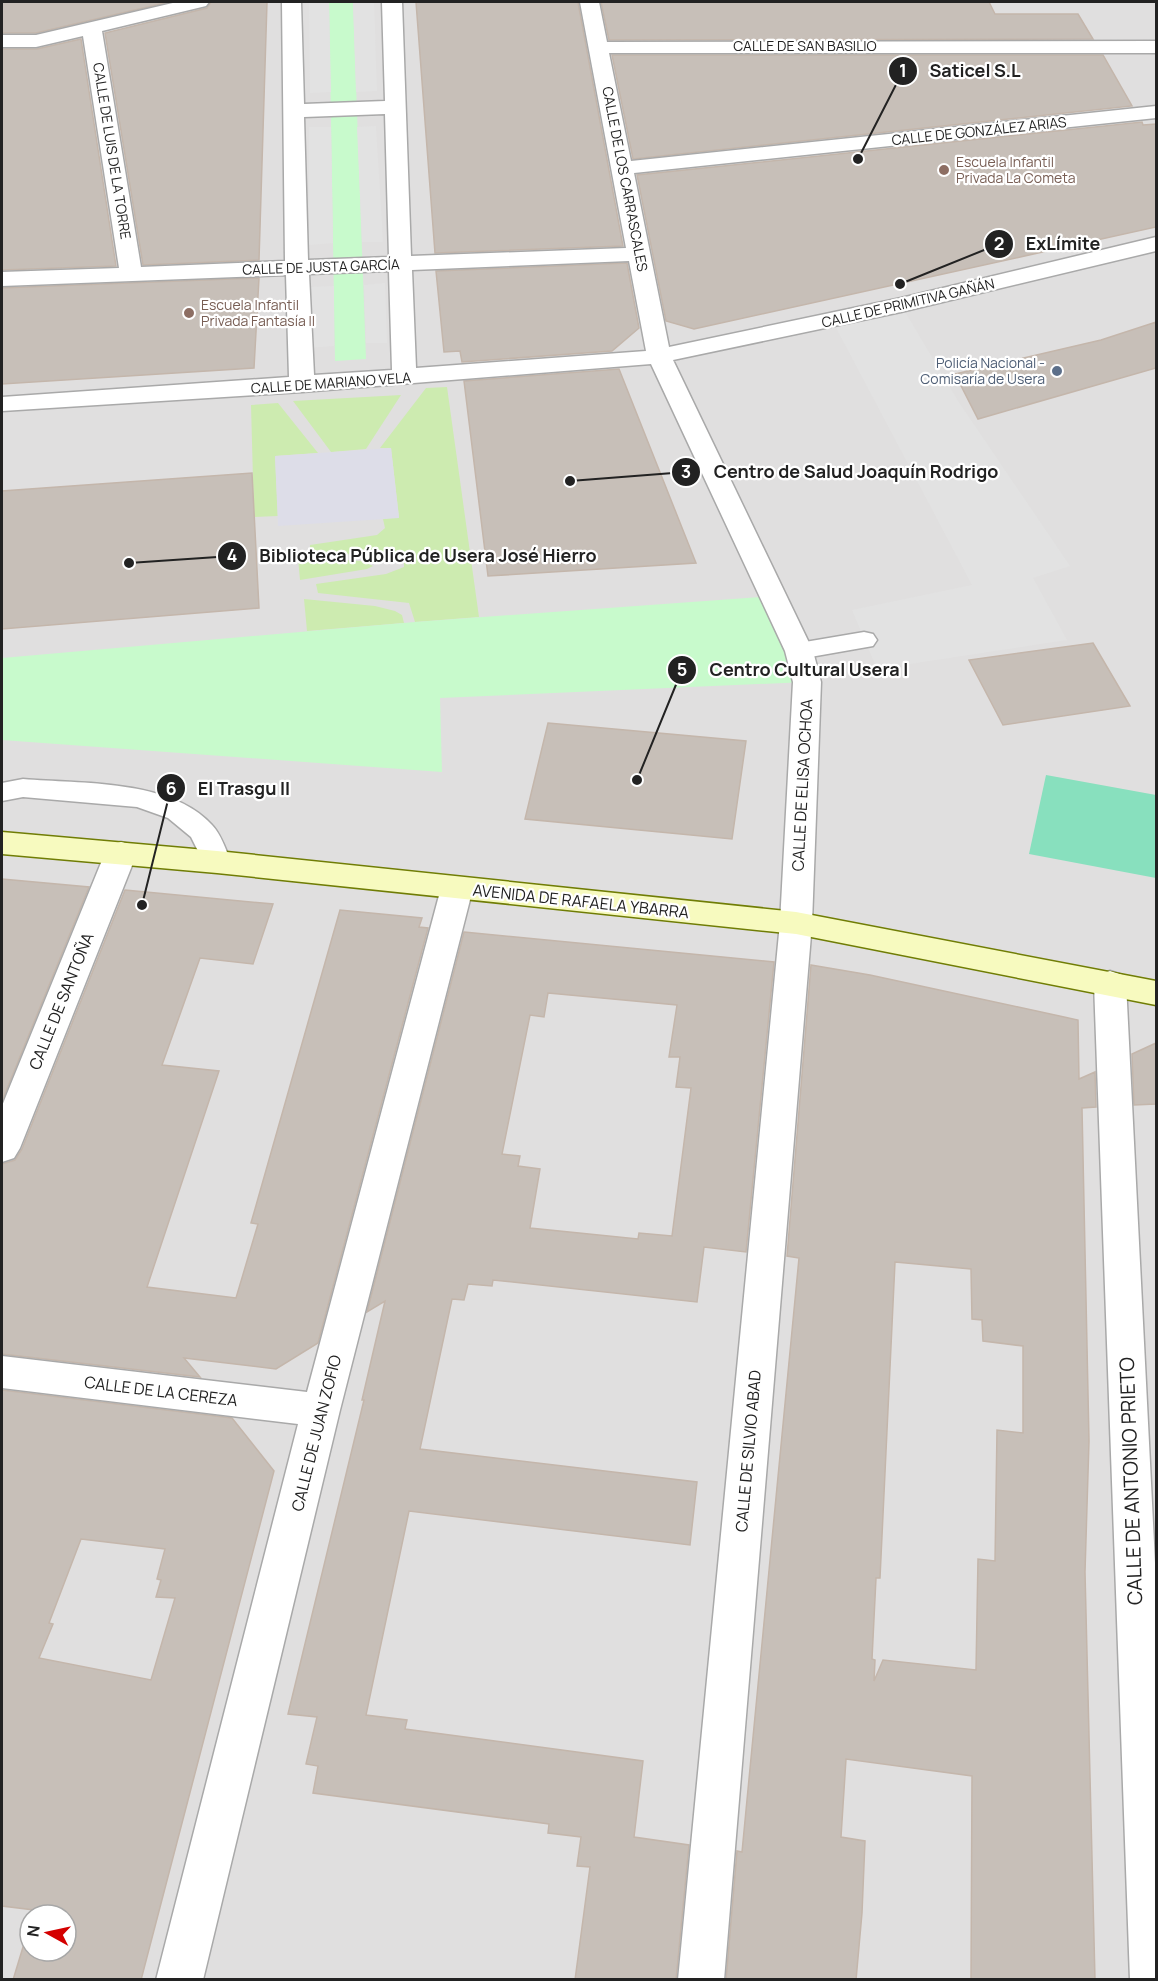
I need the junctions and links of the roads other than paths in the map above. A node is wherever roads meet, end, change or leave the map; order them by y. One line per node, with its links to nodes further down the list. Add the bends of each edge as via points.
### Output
1 (199, 2): 5 (street)
2 (291, 2): 10 (street)
3 (392, 2): 9 (street)
4 (589, 2): 8 (street, CALLE DE LOS CARRASCALES)
5 (92, 28): 6 (street, via 36,40); 17 (street, CALLE DE LUIS DE LA TORRE)
6 (2, 41)
7 (1156, 47): 8 (street, CALLE DE SAN BASILIO)
8 (598, 48): 12 (street, CALLE DE LOS CARRASCALES)
9 (394, 108): 10 (street); 15 (street)
10 (294, 111): 16 (street)
11 (1156, 112): 12 (street, CALLE DE GONZÁLEZ ARIAS)
12 (623, 168): 14 (street, CALLE DE LOS CARRASCALES)
13 (1155, 247): 19 (street, CALLE DE PRIMITIVA GAÑÁN)
14 (640, 254): 15 (street, CALLE DE JUSTA GARCÍA); 19 (street, CALLE DE LOS CARRASCALES)
15 (399, 264): 16 (street, CALLE DE JUSTA GARCÍA); 20 (street)
16 (297, 267): 17 (street, CALLE DE JUSTA GARCÍA); 21 (street)
17 (131, 274): 18 (street, CALLE DE JUSTA GARCÍA)
18 (2, 279)
19 (659, 356): 20 (street, CALLE DE MARIANO VELA); 24 (street, CALLE DE ELISA OCHOA)
20 (404, 377): 21 (street, CALLE DE MARIANO VELA)
21 (302, 385): 22 (street, CALLE DE MARIANO VELA)
22 (2, 404)
23 (864, 640): 24 (lane)
24 (799, 651): 30 (street, CALLE DE ELISA OCHOA, via 807,682)
25 (2, 792): 28 (lane, via 24,788 140,798 187,818 203,832)
26 (2, 843): 27 (main road, AVENIDA DE RAFAELA YBARRA)
27 (121, 853): 28 (main road, AVENIDA DE RAFAELA YBARRA); 33 (street, CALLE DE SANTOÑA)
28 (217, 862): 29 (main road, AVENIDA DE RAFAELA YBARRA)
29 (457, 888): 30 (main road, AVENIDA DE RAFAELA YBARRA); 35 (street, CALLE DE JUAN ZOFIO)
30 (796, 923): 31 (main road, AVENIDA DE RAFAELA YBARRA); 37 (street, CALLE DE SILVIO ABAD)
31 (1110, 983): 32 (main road, AVENIDA DE RAFAELA YBARRA); 38 (street, CALLE DE ANTONIO PRIETO)
32 (1156, 993)
33 (2, 1148)
34 (2, 1372): 35 (street, CALLE DE LA CEREZA)
35 (321, 1410): 36 (street, CALLE DE JUAN ZOFIO)
36 (179, 1980)
37 (701, 1980)
38 (1153, 1980)

